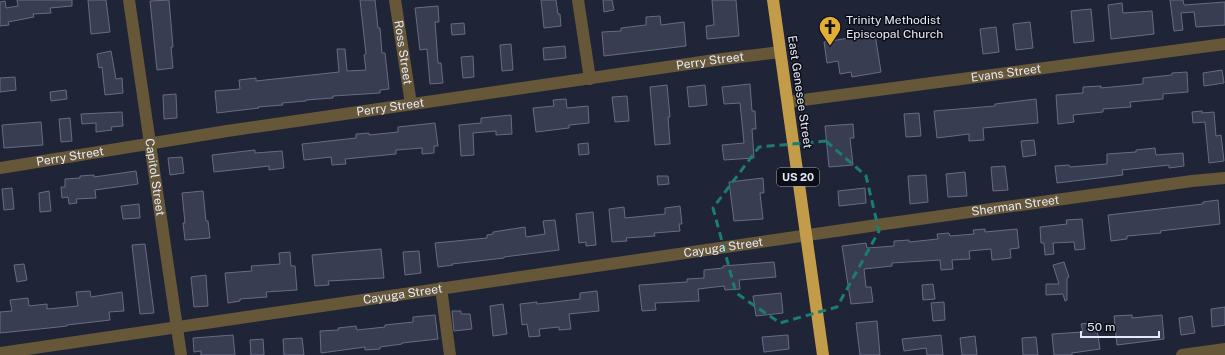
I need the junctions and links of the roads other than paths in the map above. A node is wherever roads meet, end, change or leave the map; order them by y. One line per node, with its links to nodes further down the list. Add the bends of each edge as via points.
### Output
1 (129, 0): 10 (street, Capitol Street)
2 (394, 0): 9 (street, Ross Street)
3 (578, 0): 7 (street)
4 (773, 0): 6 (highway, East Genesee Street / US 20)
5 (1225, 44): 8 (street, Evans Street)
6 (780, 52): 7 (street, Perry Street); 8 (highway, East Genesee Street / US 20)
7 (590, 79): 9 (street, Perry Street)
8 (788, 102): 13 (highway, East Genesee Street / US 20)
9 (410, 104): 10 (street, Perry Street)
10 (150, 144): 11 (street, Perry Street); 15 (street, Capitol Street)
11 (0, 168)
12 (1225, 178): 13 (street, Sherman Street)
13 (806, 236): 14 (street, Cayuga Street); 20 (highway, East Genesee Street / US 20)
14 (441, 288): 15 (street, Cayuga Street); 19 (street)
15 (177, 327): 17 (street, Cayuga Street); 18 (street, Capitol Street)
16 (1225, 349): 21 (street)
17 (0, 352)
18 (181, 355)
19 (450, 355)
20 (823, 355)
21 (1182, 355)

